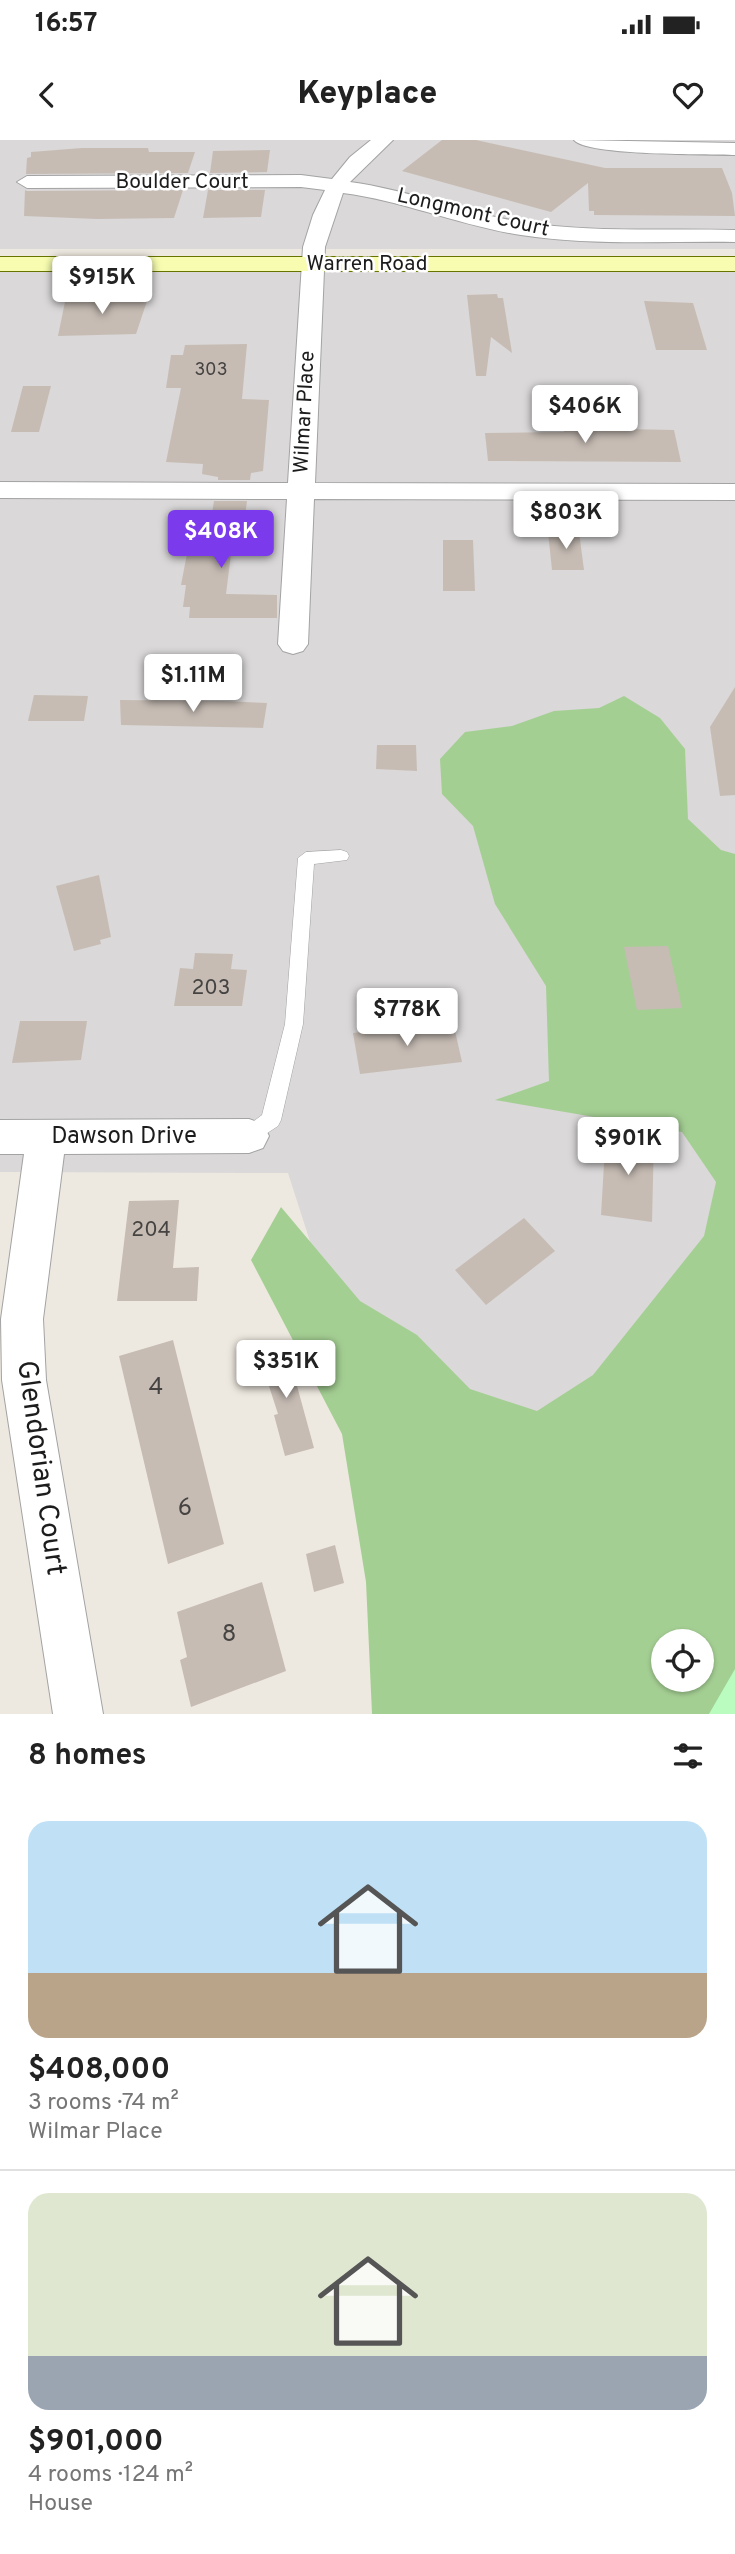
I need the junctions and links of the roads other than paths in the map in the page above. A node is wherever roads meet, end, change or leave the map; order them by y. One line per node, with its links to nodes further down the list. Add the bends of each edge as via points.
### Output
1 (383, 140): 5 (street, Wilmar Place, via 361,156)
2 (584, 140): 3 (street, via 633,148)
3 (735, 149)
4 (27, 182): 5 (street, Boulder Court)
5 (337, 184): 6 (street, Longmont Court, via 552,233); 8 (street, Wilmar Place, via 319,222)
6 (735, 236)
7 (0, 264): 8 (street, Warren Road)
8 (313, 264): 9 (street, Warren Road); 11 (street, Wilmar Place)
9 (735, 264)
10 (0, 490): 11 (street)
11 (301, 491): 12 (street); 13 (street, Wilmar Place)
12 (735, 492)
13 (293, 644)
14 (341, 856): 15 (lane, via 306,858 294,1024 271,1120)
15 (249, 1136): 17 (street, Dawson Drive)
16 (0, 1137): 17 (street, Dawson Drive)
17 (46, 1137): 18 (street, Glendorian Court, via 22,1319 24,1380)
18 (78, 1714)

